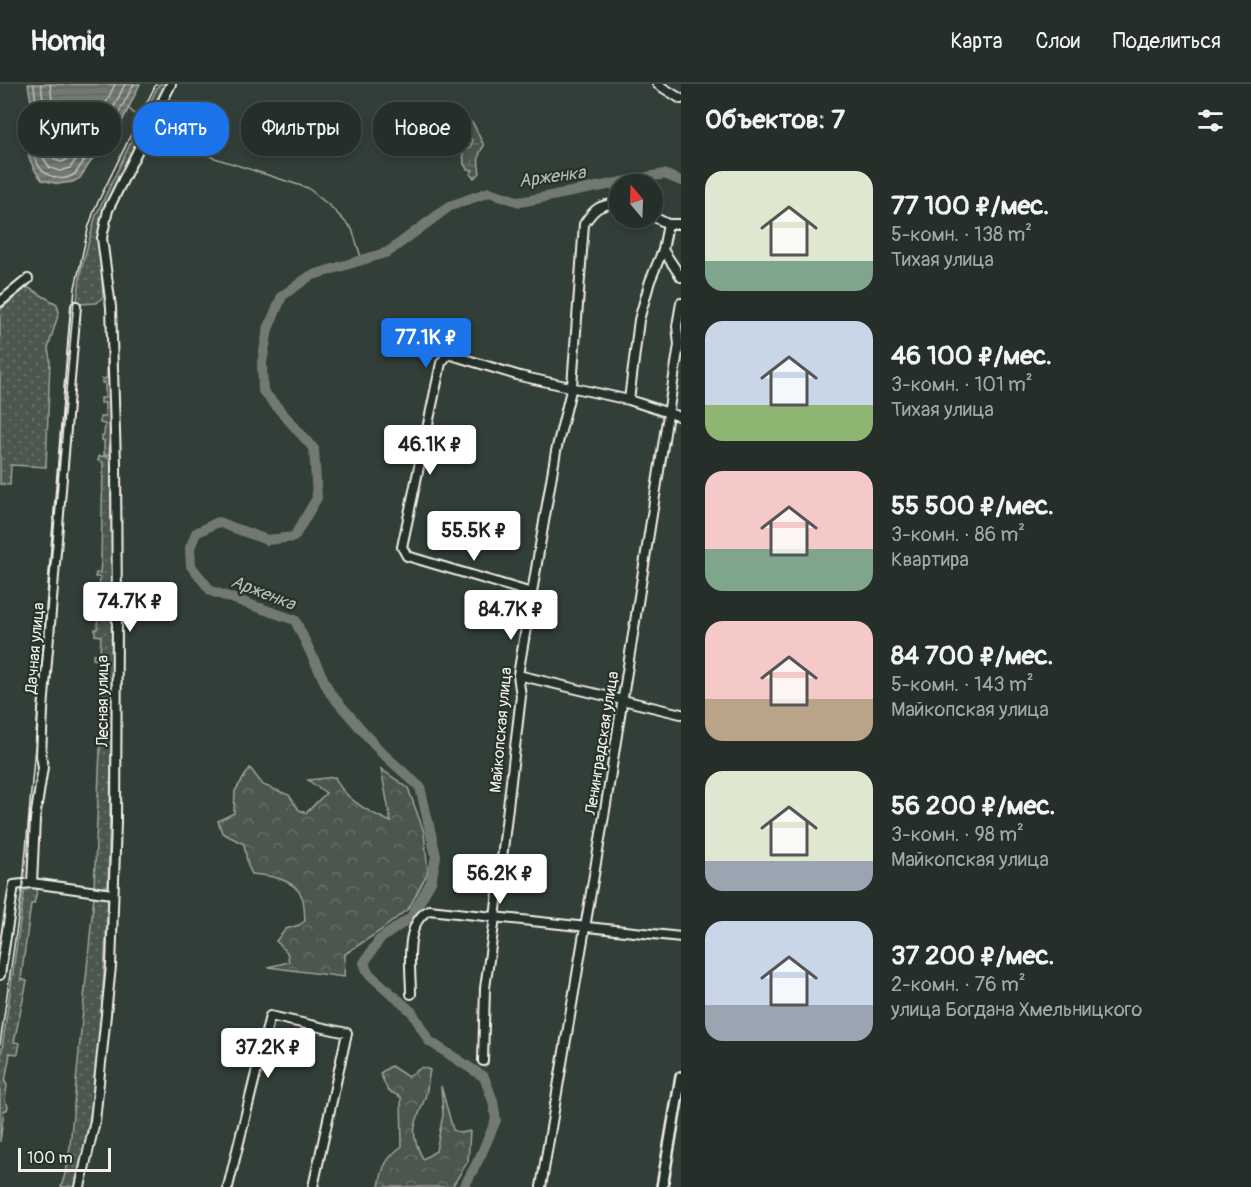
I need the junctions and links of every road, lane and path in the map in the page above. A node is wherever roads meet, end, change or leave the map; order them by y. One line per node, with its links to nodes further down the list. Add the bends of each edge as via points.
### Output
1 (171, 84): 23 (street, Лесная улица, via 108,210 102,238 111,307 116,463 117,731)
2 (657, 84): 3 (street)
3 (681, 99)
4 (609, 203): 14 (street, Майкопская улица, via 594,210 584,224)
5 (663, 222): 6 (street)
6 (668, 224): 7 (street); 8 (street)
7 (681, 225)
8 (663, 250): 9 (street); 15 (street, via 639,320)
9 (681, 277)
10 (28, 279): 11 (street)
11 (0, 302)
12 (681, 303): 16 (street, Ленинградская улица)
13 (76, 306): 22 (street, Дачная улица)
14 (572, 386): 15 (street); 18 (street, Майкопская улица, via 556,451); 18 (street, via 520,376 448,354 441,363 432,399 402,547 407,556)
15 (629, 400): 16 (street)
16 (668, 413): 17 (street); 20 (street, Ленинградская улица)
17 (681, 417)
18 (531, 593): 19 (street, Майкопская улица)
19 (518, 675): 20 (street); 24 (street, Майкопская улица, via 521,696)
20 (623, 699): 21 (street); 25 (street, Ленинградская улица)
21 (681, 714)
22 (32, 883): 23 (street); 27 (street, via 14,885)
23 (112, 894): 31 (street, Лесная улица, via 111,966 95,1121)
24 (495, 918): 25 (street); 28 (street, via 437,910 420,914 412,934); 29 (street, Майкопская улица, via 485,988)
25 (585, 926): 26 (street); 34 (street, Ленинградская улица)
26 (681, 937)
27 (0, 975)
28 (411, 994)
29 (483, 1061)
30 (681, 1077): 35 (main road)
31 (80, 1187)
32 (228, 1187): 33 (street, via 270,1016 347,1034)
33 (312, 1187)
34 (541, 1187)
35 (662, 1187)

